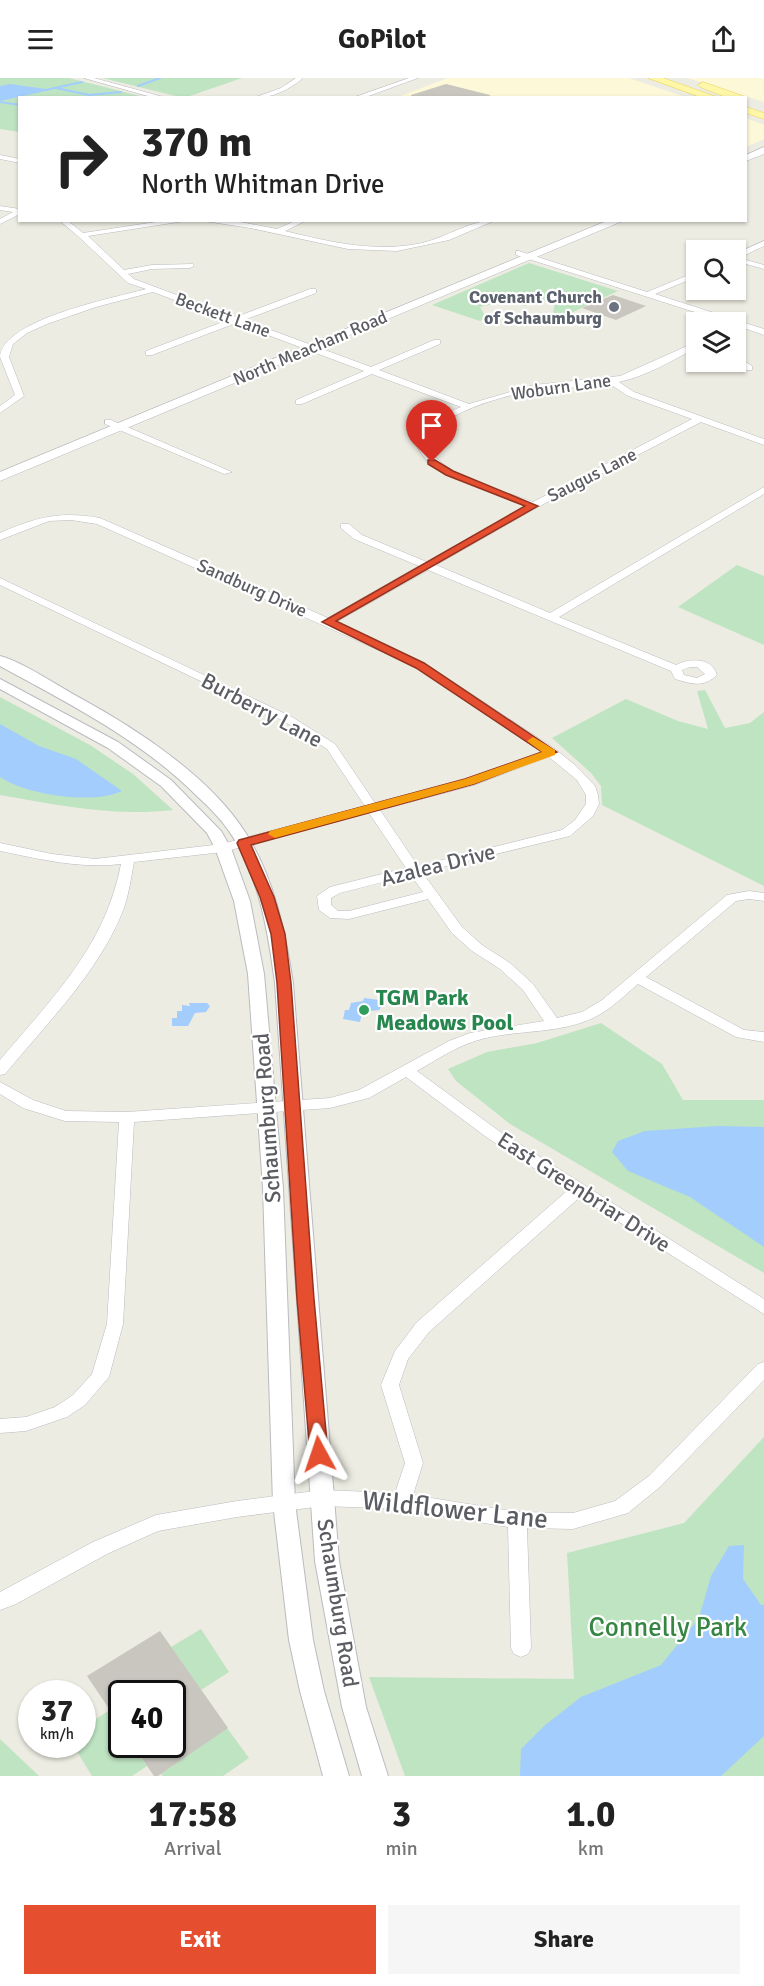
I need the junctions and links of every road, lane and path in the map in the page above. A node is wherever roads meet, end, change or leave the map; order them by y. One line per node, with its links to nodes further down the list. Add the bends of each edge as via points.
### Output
1 (87, 78): 6 (street)
2 (300, 78): 7 (street)
3 (415, 78): 8 (street)
4 (653, 78): 9 (main road)
5 (679, 78): 10 (main road)
6 (156, 96)
7 (262, 96)
8 (361, 96)
9 (709, 96)
10 (733, 96)
11 (747, 100): 12 (main road)
12 (764, 106)
13 (747, 109): 14 (main road)
14 (764, 115)
15 (764, 150): 17 (main road)
16 (0, 157): 19 (street)
17 (747, 158)
18 (764, 160): 20 (main road)
19 (18, 161)
20 (747, 168)
21 (0, 208): 22 (street)
22 (18, 211)
23 (18, 212): 24 (street)
24 (0, 222)
25 (65, 222): 33 (street, Beckett Lane)
26 (174, 222): 33 (street)
27 (225, 222): 32 (street)
28 (300, 222): 32 (street)
29 (489, 222): 32 (street, via 435,242 396,249 344,246)
30 (594, 222): 36 (main road, North Meacham Road)
31 (615, 222): 36 (main road, North Meacham Road)
32 (280, 231)
33 (82, 235): 40 (street, Beckett Lane)
34 (764, 243): 35 (street)
35 (746, 252)
36 (525, 255): 44 (street); 50 (main road, North Meacham Road)
37 (746, 261): 39 (street)
38 (190, 266): 40 (street)
39 (764, 267)
40 (121, 273): 42 (street, Beckett Lane)
41 (686, 278): 44 (street)
42 (152, 290): 46 (street, Beckett Lane); 59 (street, via 41,322 16,335 6,345 3,356 20,396)
43 (313, 291): 46 (street)
44 (648, 294): 45 (street)
45 (699, 312)
46 (237, 320): 50 (street, Beckett Lane); 52 (street)
47 (746, 328): 48 (street)
48 (764, 332)
49 (437, 342): 55 (street)
50 (305, 345): 55 (street, Beckett Lane); 61 (main road, North Meacham Road)
51 (686, 351): 56 (street, Woburn Lane)
52 (149, 353)
53 (746, 366): 54 (street)
54 (749, 368)
55 (370, 370): 57 (street); 58 (street, Beckett Lane)
56 (612, 381): 58 (street, Woburn Lane, via 534,388); 60 (street, via 631,394)
57 (299, 402)
58 (469, 407): 67 (street, Woburn Lane, via 425,434 422,447 432,462 449,473)
59 (0, 411)
60 (700, 419): 62 (street); 67 (street, Saugus Lane)
61 (114, 425): 63 (main road, North Meacham Road); 64 (street); 65 (main road, North Meacham Road)
62 (764, 441)
63 (0, 466)
64 (227, 471)
65 (0, 477)
66 (764, 490): 72 (street)
67 (533, 506): 70 (street, Saugus Lane)
68 (345, 526): 70 (street, via 358,537)
69 (0, 537): 73 (street, Sandburg Drive, via 43,518 74,516 100,521)
70 (424, 565): 72 (street); 73 (street, Saugus Lane)
71 (0, 581): 78 (street, Burberry Lane, via 288,719 331,747)
72 (551, 617): 75 (street)
73 (328, 622): 77 (street, Sandburg Drive, via 420,665)
74 (0, 660): 79 (street, Schaumburg Road, via 114,722 153,748 202,792)
75 (676, 669)
76 (0, 683): 81 (street, Schaumburg Road, via 139,763 188,803)
77 (551, 752): 78 (street, via 470,782); 83 (street, Azalea Drive, via 590,786 593,801 582,823 566,832)
78 (372, 808): 79 (street); 83 (street, Burberry Lane)
79 (243, 843): 81 (street); 92 (street, Schaumburg Road, via 267,897 278,934)
80 (0, 847): 82 (street, via 52,858)
81 (223, 848): 82 (street); 93 (street, Schaumburg Road, via 250,938)
82 (128, 860): 89 (street, via 115,912 85,964)
83 (414, 870): 84 (street, Burberry Lane); 84 (street, Azalea Drive, via 335,890 324,896 324,907 335,915 349,915)
84 (432, 894): 87 (street, Burberry Lane, via 457,930 528,987)
85 (764, 897): 86 (street, via 732,898)
86 (637, 978): 87 (street, via 588,1015); 88 (street, via 741,1034)
87 (554, 1024): 90 (street, via 475,1036)
88 (764, 1037)
89 (0, 1070)
90 (407, 1071): 92 (street, via 364,1094 330,1103); 95 (street, East Greenbriar Drive, via 494,1135)
91 (0, 1087): 94 (street, via 28,1104 65,1116)
92 (293, 1105): 93 (street); 99 (street, Schaumburg Road)
93 (265, 1107): 94 (street); 101 (street, Schaumburg Road, via 273,1188)
94 (127, 1117): 98 (street, via 115,1324 100,1377 79,1400 61,1412 26,1424)
95 (579, 1189): 96 (street, East Greenbriar Drive); 100 (street, via 423,1327 401,1356 390,1385 414,1463)
96 (764, 1306)
97 (764, 1369): 102 (street, Wildflower Lane, via 655,1481 621,1507 573,1521)
98 (0, 1426)
99 (323, 1498): 100 (street, Wildflower Lane); 101 (street, Wildflower Lane); 106 (street, Schaumburg Road, via 327,1561 342,1648 354,1707)
100 (402, 1501): 102 (street, Wildflower Lane)
101 (284, 1503): 103 (street, Wildflower Lane, via 156,1523); 105 (street, Schaumburg Road, via 301,1640)
102 (517, 1520): 104 (street)
103 (0, 1600)
104 (521, 1648)
105 (336, 1776)
106 (375, 1776)

